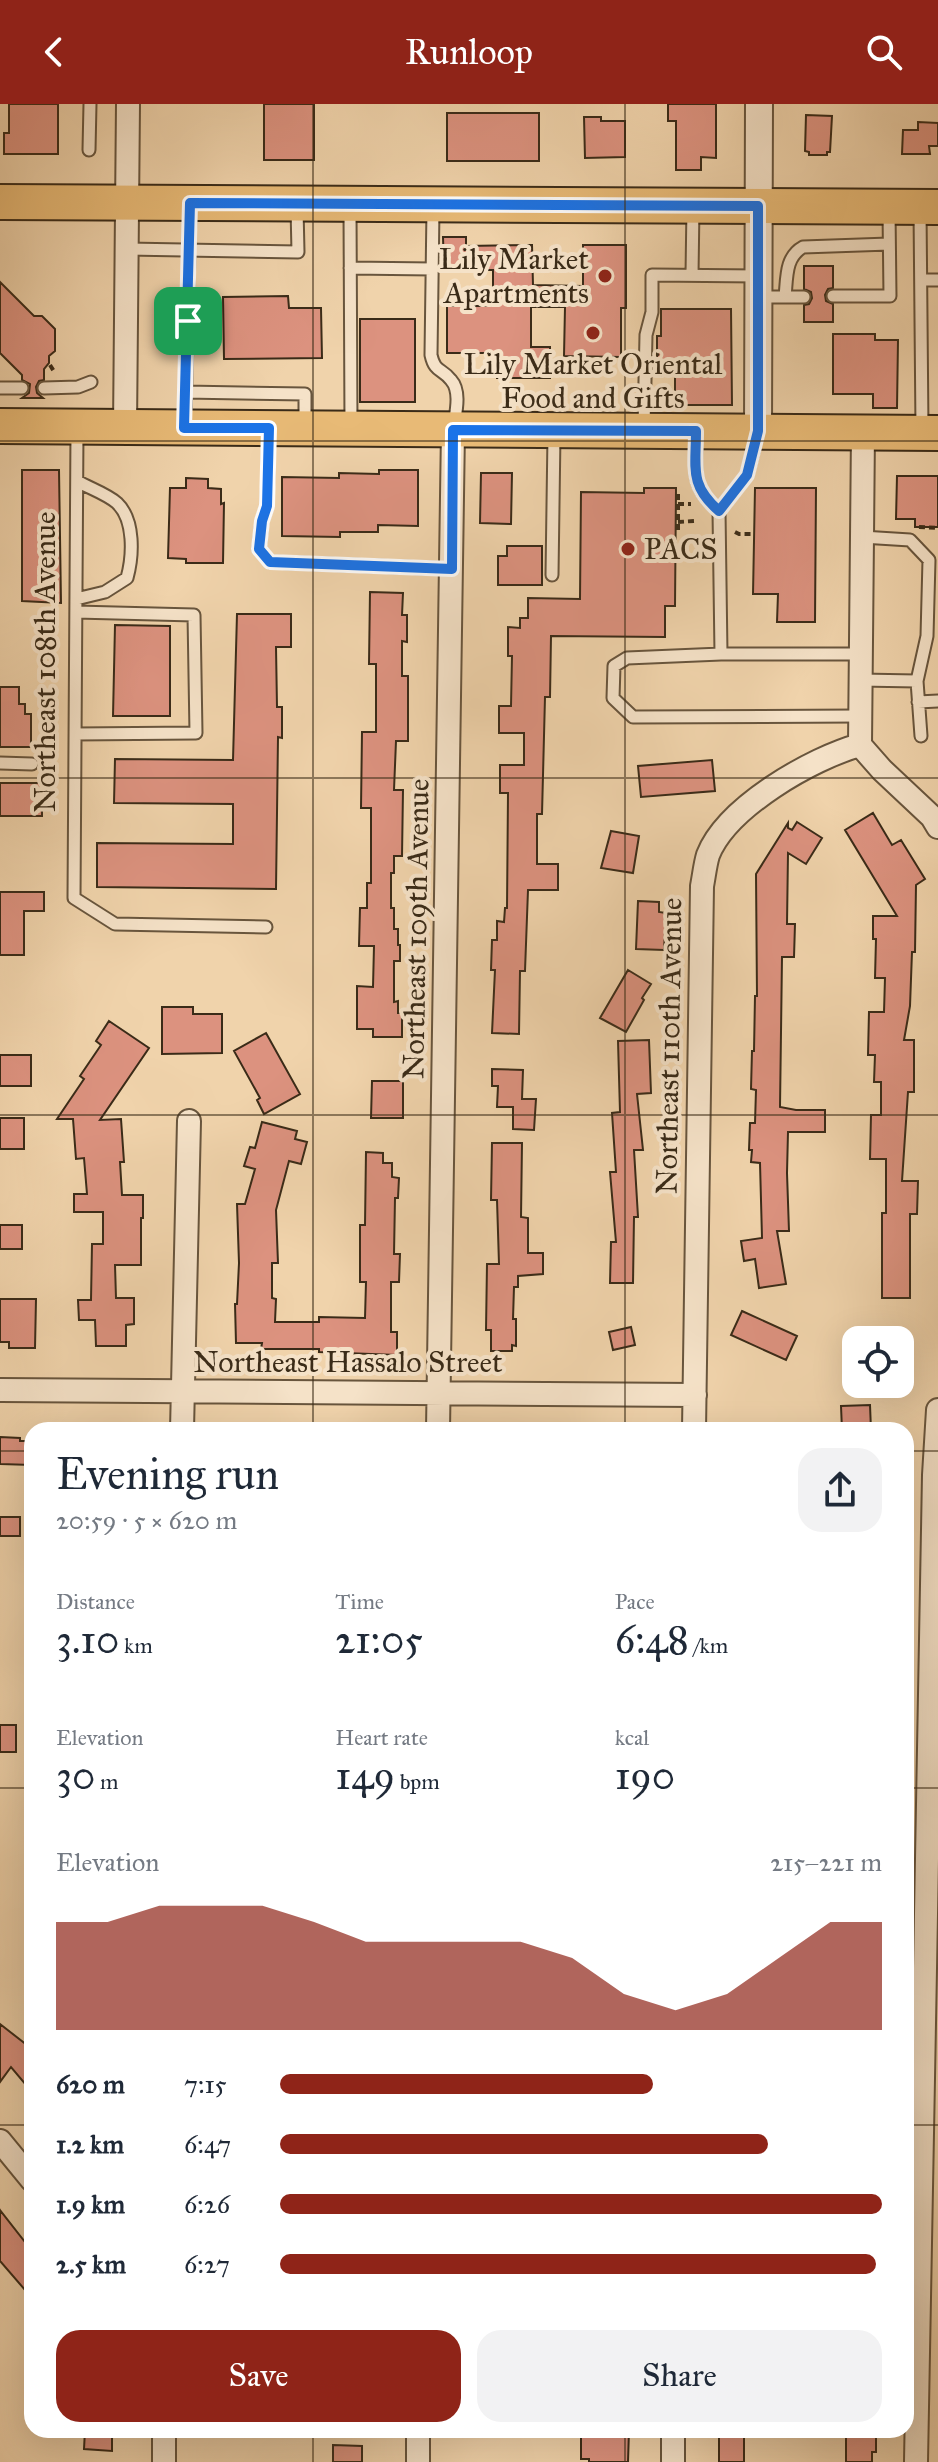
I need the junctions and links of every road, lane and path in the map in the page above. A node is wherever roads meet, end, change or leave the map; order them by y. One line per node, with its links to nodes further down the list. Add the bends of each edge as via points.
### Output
1 (90, 104): 4 (lane)
2 (128, 104): 6 (street)
3 (759, 104): 12 (street)
4 (89, 150)
5 (0, 202): 6 (main road)
6 (129, 203): 7 (main road); 15 (street)
7 (190, 203): 8 (main road); 16 (lane)
8 (297, 203): 9 (main road); 16 (lane, via 298,252)
9 (350, 204): 10 (main road); 17 (lane)
10 (433, 204): 11 (main road); 18 (lane)
11 (693, 206): 12 (main road); 19 (lane)
12 (758, 206): 13 (main road); 22 (street)
13 (916, 207): 14 (lane); 20 (lane)
14 (889, 244): 23 (lane, via 890,296); 24 (lane, via 803,247 789,260)
15 (127, 249): 16 (lane); 33 (street)
16 (190, 250): 30 (lane)
17 (350, 268): 18 (lane); 37 (lane)
18 (433, 269): 38 (lane, via 431,355 435,368 455,387)
19 (692, 275): 22 (lane); 40 (lane, via 652,275)
20 (921, 280): 21 (lane); 44 (lane)
21 (938, 280)
22 (758, 287): 24 (lane); 42 (street)
23 (833, 296)
24 (785, 297): 25 (lane)
25 (804, 297)
26 (91, 382): 29 (lane)
27 (0, 388): 28 (lane)
28 (22, 388)
29 (44, 388)
30 (185, 392): 34 (lane); 36 (lane, via 305,394)
31 (0, 426): 32 (main road)
32 (77, 427): 33 (main road); 45 (lane, Northeast 108th Avenue)
33 (125, 427): 34 (main road)
34 (184, 428): 35 (main road)
35 (269, 428): 36 (main road); 52 (lane, via 267,506 259,549 264,558)
36 (305, 428): 37 (main road)
37 (351, 429): 38 (main road)
38 (453, 430): 39 (main road); 52 (street, Northeast 109th Avenue)
39 (554, 430): 40 (main road); 53 (lane)
40 (644, 431): 41 (main road)
41 (696, 431): 42 (main road); 47 (lane, via 695,477)
42 (758, 431): 43 (main road); 47 (lane, via 747,475)
43 (863, 432): 44 (main road); 51 (street)
44 (930, 432)
45 (77, 481): 54 (lane, Northeast 108th Avenue); 54 (lane, via 117,503 129,522 131,538 127,578)
46 (678, 491): 49 (path)
47 (719, 511): 55 (lane)
48 (694, 521): 49 (path)
49 (678, 522): 50 (path)
50 (678, 530)
51 (862, 537): 56 (street); 58 (lane, via 910,540 929,560 927,636)
52 (452, 569): 72 (street, Northeast 109th Avenue)
53 (552, 575)
54 (76, 606): 62 (lane, Northeast 108th Avenue); 62 (lane, via 194,615 196,733)
55 (721, 654): 56 (lane); 61 (lane, via 627,658 614,666 613,698 633,717)
56 (861, 654): 57 (street)
57 (860, 680): 58 (lane); 61 (street)
58 (917, 681): 60 (lane)
59 (938, 701): 60 (lane)
60 (918, 702): 63 (lane)
61 (860, 716): 64 (street)
62 (75, 734): 68 (lane, Northeast 108th Avenue, via 74,898 115,924)
63 (921, 736)
64 (860, 745): 67 (street); 73 (street, Northeast 110th Avenue, via 826,757 758,798 727,825 709,855 702,886)
65 (0, 763): 66 (lane)
66 (32, 764)
67 (938, 827)
68 (266, 927)
69 (189, 1121): 71 (street)
70 (0, 1390): 71 (street, Northeast Hassalo Street)
71 (183, 1392): 72 (street, Northeast Hassalo Street); 75 (street)
72 (439, 1392): 73 (street, Northeast Hassalo Street); 76 (street, Northeast 109th Avenue)
73 (695, 1395): 77 (street, Northeast 110th Avenue)
74 (938, 1410): 80 (street)
75 (182, 1422)
76 (438, 1422)
77 (694, 1422)
78 (0, 2141): 79 (street)
79 (24, 2170)
80 (921, 2348): 87 (street)
81 (164, 2438): 84 (street)
82 (418, 2438): 85 (street)
83 (673, 2438): 86 (street)
84 (164, 2462)
85 (418, 2462)
86 (673, 2462)
87 (916, 2462)

